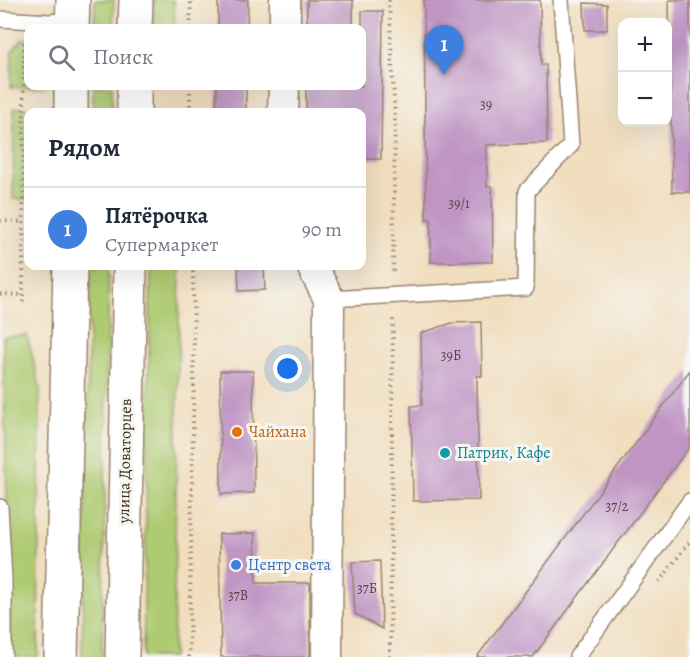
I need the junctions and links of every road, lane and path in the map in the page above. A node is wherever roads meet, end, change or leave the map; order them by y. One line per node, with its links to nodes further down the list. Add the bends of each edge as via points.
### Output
1 (136, 0): 9 (main road)
2 (190, 0): 10 (path)
3 (285, 0): 11 (street)
4 (390, 0): 26 (path, via 395,119)
5 (561, 0): 29 (lane, via 571,145 527,191 526,288)
6 (72, 16): 8 (lane)
7 (0, 19): 8 (lane)
8 (23, 20): 21 (path)
9 (135, 24)
10 (190, 24)
11 (285, 24)
12 (71, 90): 16 (main road)
13 (134, 90): 17 (main road)
14 (190, 90): 18 (path)
15 (284, 90): 19 (street)
16 (71, 108)
17 (134, 108)
18 (190, 108)
19 (283, 108)
20 (0, 221): 21 (path)
21 (24, 222): 28 (path)
22 (70, 270): 36 (main road)
23 (130, 270): 37 (main road, улица Доваторцев)
24 (193, 270): 38 (path)
25 (314, 270): 29 (street)
26 (393, 281)
27 (0, 294): 28 (path)
28 (23, 295): 30 (path)
29 (329, 299): 39 (street)
30 (23, 302)
31 (393, 315): 40 (path)
32 (690, 501): 41 (lane)
33 (0, 507): 34 (lane)
34 (2, 580): 35 (lane)
35 (4, 657)
36 (61, 657)
37 (122, 657)
38 (189, 657)
39 (327, 657)
40 (390, 657)
41 (577, 657)

